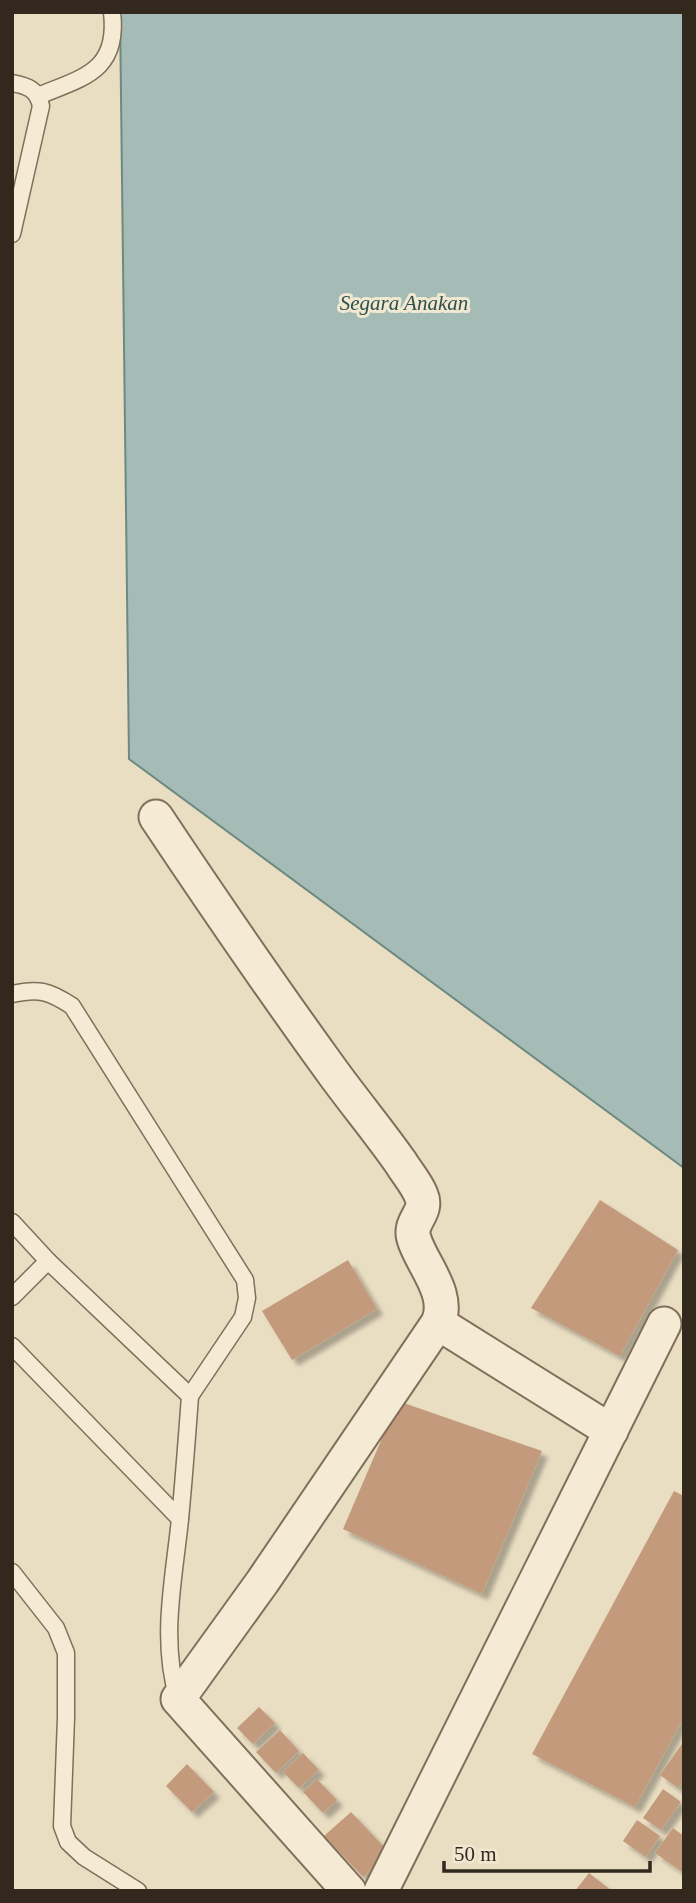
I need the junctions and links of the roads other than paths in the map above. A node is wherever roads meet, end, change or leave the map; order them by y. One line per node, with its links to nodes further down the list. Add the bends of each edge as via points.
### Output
1 (112, 12): 3 (lane, via 110,50 92,74)
2 (12, 83): 3 (lane, via 30,86)
3 (38, 96): 4 (lane, via 41,106)
4 (12, 234)
5 (156, 817): 10 (street, via 270,986 422,1196 424,1207 413,1230 414,1239 443,1308)
6 (12, 994): 13 (lane, via 33,989 72,1006 245,1280 243,1317)
7 (12, 1222): 8 (lane)
8 (48, 1261): 9 (lane); 13 (lane)
9 (12, 1297)
10 (438, 1322): 14 (street); 17 (street)
11 (664, 1324): 14 (street)
12 (12, 1346): 15 (lane)
13 (190, 1396): 15 (lane)
14 (611, 1431): 20 (street)
15 (180, 1519): 17 (lane, via 168,1621)
16 (12, 1572): 18 (lane, via 56,1628 66,1653 62,1826 68,1842)
17 (178, 1699): 19 (street)
18 (138, 1891)
19 (349, 1891)
20 (381, 1891)

